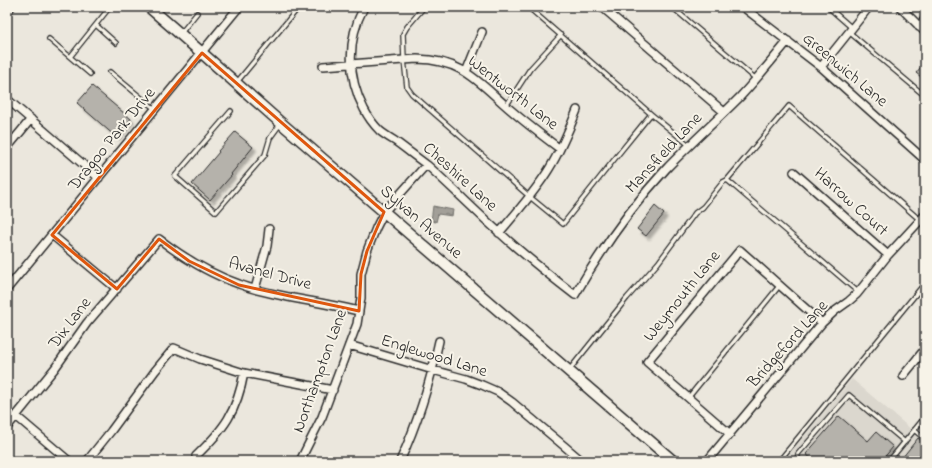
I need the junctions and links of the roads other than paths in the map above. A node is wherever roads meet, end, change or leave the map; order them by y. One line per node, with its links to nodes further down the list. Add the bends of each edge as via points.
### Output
1 (11, 7): 15 (street)
2 (110, 7): 18 (lane)
3 (149, 7): 23 (main road, Sylvan Avenue)
4 (239, 7): 28 (street, Dragoo Park Drive)
5 (300, 7): 38 (lane)
6 (364, 7): 31 (street, Cheshire Lane, via 353,35)
7 (424, 7): 30 (lane, via 403,34)
8 (528, 7): 24 (lane)
9 (602, 7): 45 (street)
10 (672, 7): 37 (lane)
11 (743, 7): 26 (street, Greenwich Lane)
12 (828, 7): 20 (lane)
13 (868, 7): 20 (street)
14 (900, 7): 19 (street)
15 (7, 12)
16 (197, 14): 23 (lane)
17 (925, 19): 19 (street)
18 (96, 25): 27 (lane); 29 (lane)
19 (919, 27): 22 (street)
20 (850, 30): 33 (street); 39 (lane)
21 (482, 32): 35 (street)
22 (925, 32)
23 (180, 34): 28 (main road, Sylvan Avenue)
24 (561, 35): 41 (lane, via 530,69); 46 (lane)
25 (49, 39): 29 (lane)
26 (788, 41): 33 (street, Greenwich Lane); 37 (street, Mansfield Lane)
27 (116, 43)
28 (202, 52): 38 (main road, Sylvan Avenue); 42 (street, Dragoo Park Drive)
29 (70, 57): 36 (lane)
30 (404, 60): 31 (street, Wentworth Lane); 35 (street, Wentworth Lane, via 435,60); 57 (lane, via 407,87 412,94)
31 (351, 64): 32 (street, Wentworth Lane); 53 (street, Cheshire Lane, via 358,98 371,121 380,131)
32 (324, 66)
33 (821, 67): 52 (street, Greenwich Lane)
34 (110, 72): 42 (lane)
35 (466, 72): 41 (street, Wentworth Lane)
36 (90, 74)
37 (756, 80): 45 (street, Mansfield Lane)
38 (236, 83): 48 (main road, Sylvan Avenue)
39 (925, 96)
40 (7, 99): 47 (street)
41 (506, 106): 51 (street, Wentworth Lane)
42 (155, 109): 55 (street, Dragoo Park Drive)
43 (577, 110): 51 (street)
44 (231, 111): 48 (lane, via 175,176 216,212 265,155 270,138)
45 (724, 112): 49 (street, Mansfield Lane)
46 (651, 114): 49 (lane); 57 (lane, via 563,224)
47 (31, 119): 50 (street); 55 (street)
48 (281, 123): 58 (main road, Sylvan Avenue)
49 (689, 145): 71 (street, Mansfield Lane, via 647,190 608,242)
50 (7, 148)
51 (560, 150): 57 (street)
52 (925, 160)
53 (426, 165): 58 (street, Northampton Lane); 61 (street, Cheshire Lane)
54 (794, 172): 64 (street, Harrow Court)
55 (99, 178): 62 (street, Dragoo Park Drive)
56 (727, 180): 59 (lane, via 788,106); 70 (lane); 78 (lane, via 695,213 658,263)
57 (530, 197): 61 (street)
58 (384, 212): 72 (street, Northampton Lane, via 367,251 361,274); 78 (main road, Sylvan Avenue)
59 (922, 218): 64 (street, Bridgeford Lane)
60 (269, 229): 69 (street, via 268,246)
61 (499, 232): 71 (street, Cheshire Lane)
62 (52, 235): 67 (street, Dragoo Park Drive); 68 (street)
63 (159, 239): 68 (street, Dix Lane); 69 (street, Avanel Drive, via 206,270)
64 (888, 255): 70 (street, Bridgeford Lane)
65 (925, 283): 98 (lane)
66 (780, 286): 73 (street); 82 (lane); 82 (street, Weymouth Lane, via 740,250 647,362)
67 (7, 289)
68 (117, 289): 83 (street, Dix Lane, via 87,323)
69 (255, 289): 72 (street, Avanel Drive)
70 (858, 293): 73 (street, Bridgeford Lane)
71 (575, 295)
72 (359, 311): 75 (street, Northampton Lane)
73 (822, 323): 87 (street, Bridgeford Lane)
74 (439, 342): 77 (street)
75 (349, 346): 77 (street, Englewood Lane); 81 (street, Northampton Lane)
76 (925, 349): 80 (street)
77 (433, 370): 94 (street, via 416,425); 95 (street, Englewood Lane, via 466,379 498,392)
78 (568, 371): 96 (main road, Sylvan Avenue)
79 (244, 373): 81 (street); 90 (street, via 238,399 228,420); 92 (street, via 174,348)
80 (903, 376)
81 (333, 390): 93 (street, Northampton Lane)
82 (688, 398): 87 (street)
83 (16, 416): 85 (street, Dix Lane); 91 (street)
84 (925, 417): 86 (lane)
85 (7, 427)
86 (914, 430): 88 (lane); 89 (lane)
87 (730, 434): 97 (street, Bridgeford Lane)
88 (925, 439)
89 (905, 442): 99 (lane, via 849,395 798,454); 100 (lane)
90 (196, 456)
91 (69, 461)
92 (87, 461)
93 (300, 461)
94 (400, 461)
95 (582, 461)
96 (673, 461)
97 (707, 461)
98 (779, 461)
99 (797, 461)
100 (889, 461)

